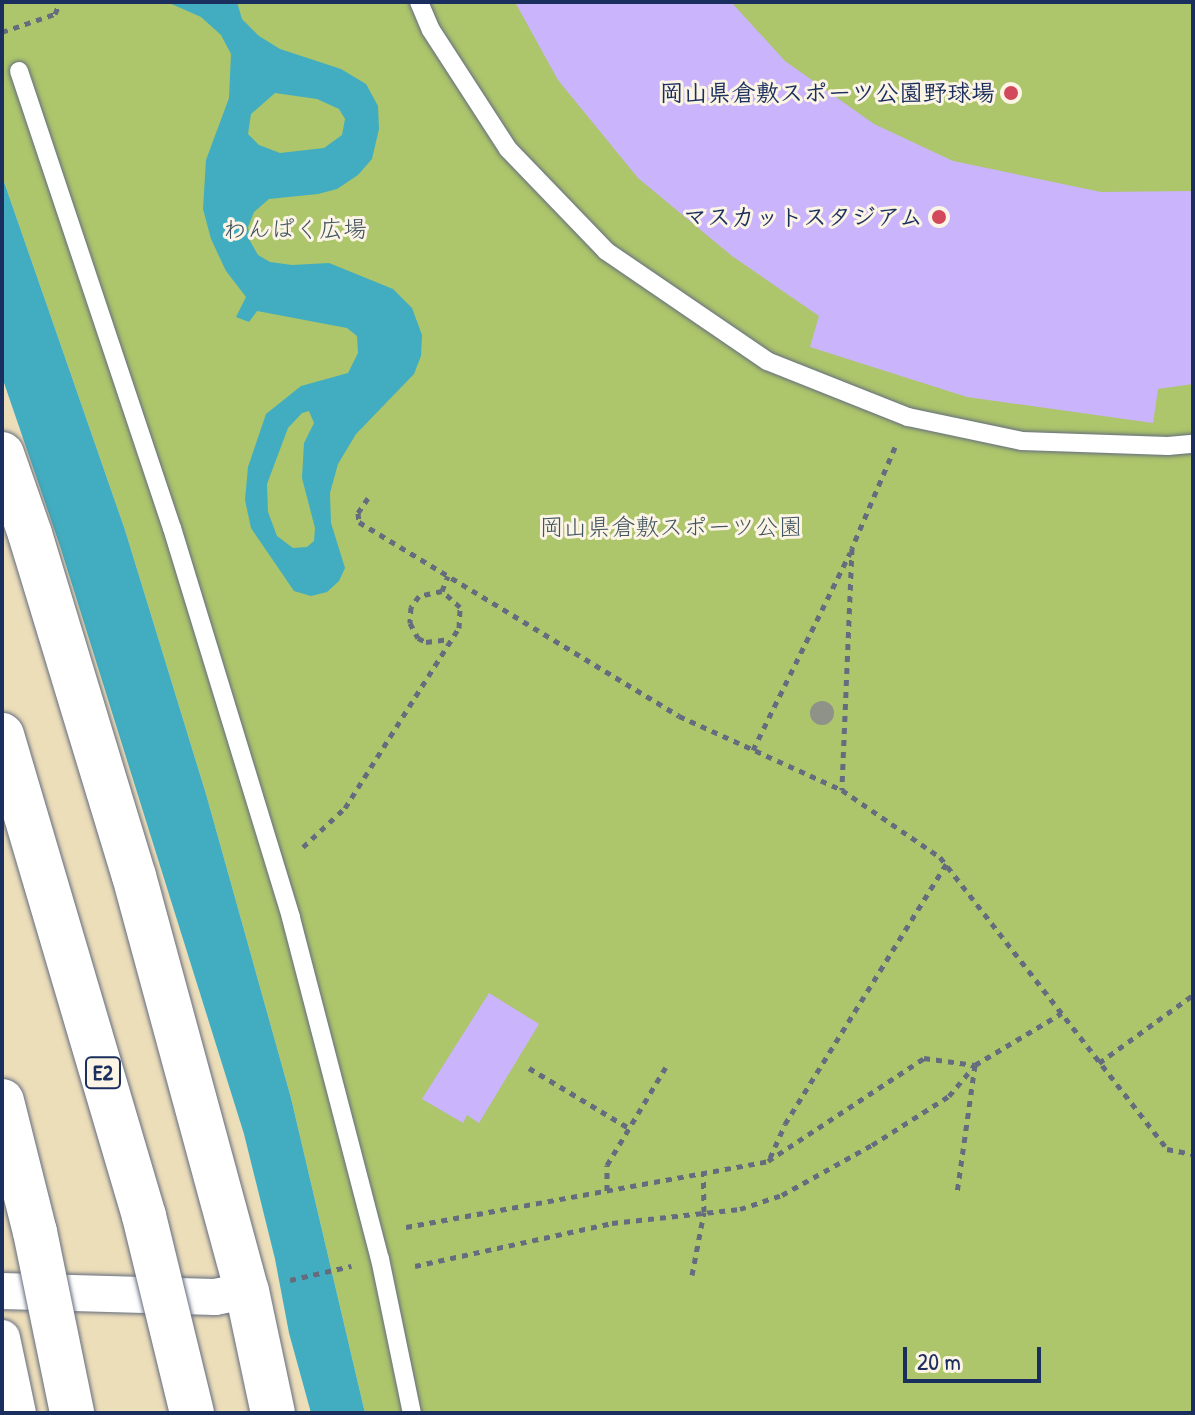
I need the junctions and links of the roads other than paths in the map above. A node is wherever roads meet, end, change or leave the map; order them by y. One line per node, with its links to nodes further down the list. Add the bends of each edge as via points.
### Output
1 (419, 2): 3 (lane, via 431,30 508,149 606,251 767,361 908,417 1022,441)
2 (19, 71): 14 (lane, via 172,528 273,861 380,1259)
3 (1193, 444)
4 (2, 454): 7 (main road)
5 (2, 735): 12 (main road, E2, bridge, via 140,1201)
6 (2, 1101): 11 (main road, bridge)
7 (266, 1286): 8 (street, via 215,1297); 13 (main road)
8 (2, 1291)
9 (2, 1338): 10 (street)
10 (18, 1413)
11 (72, 1413)
12 (192, 1413)
13 (273, 1413)
14 (412, 1413)

